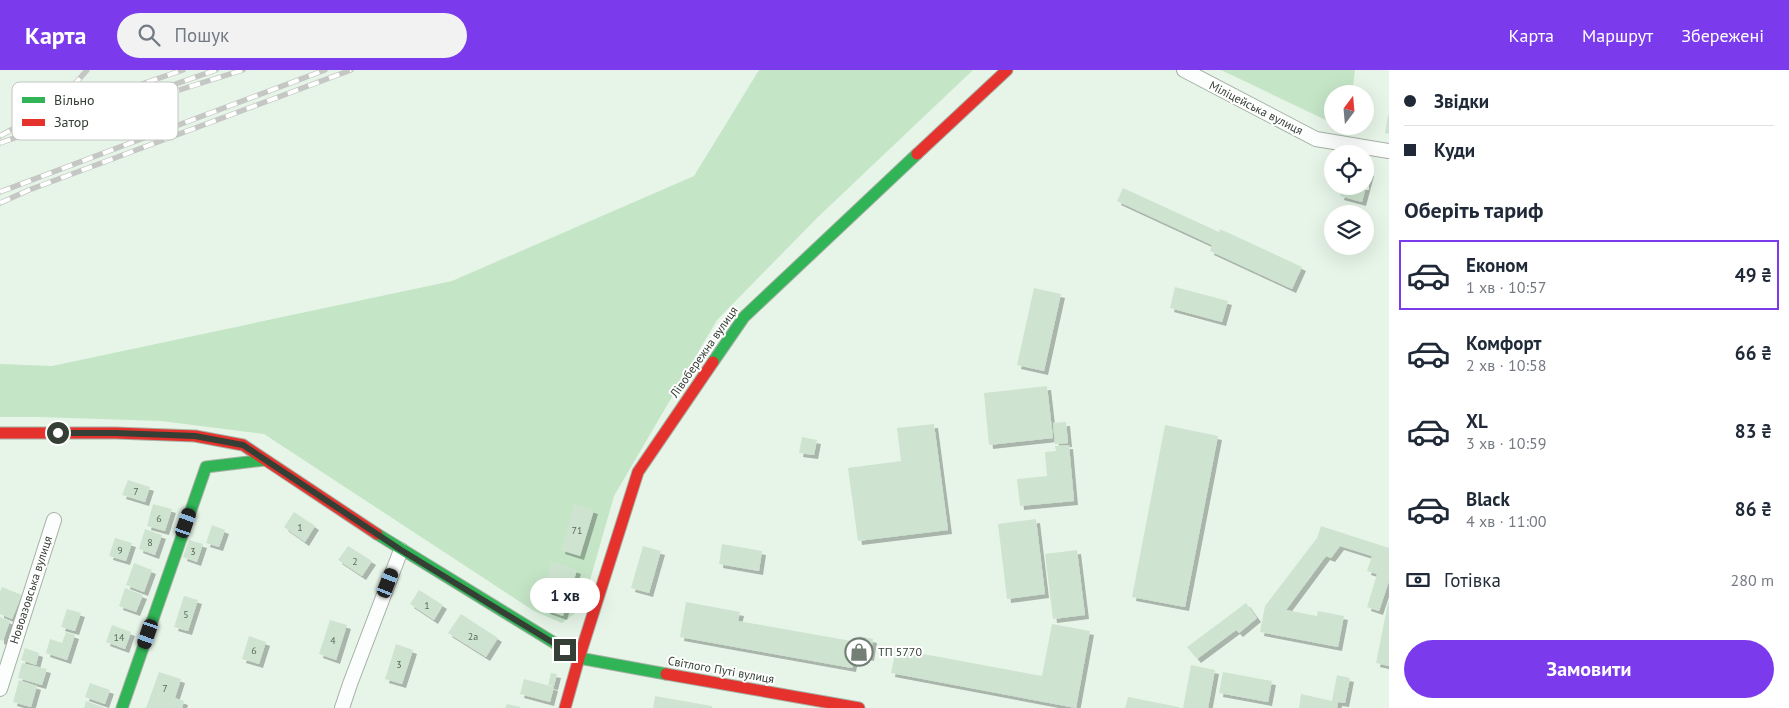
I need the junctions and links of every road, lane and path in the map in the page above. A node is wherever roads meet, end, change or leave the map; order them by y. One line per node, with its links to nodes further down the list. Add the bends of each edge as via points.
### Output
1 (1007, 70): 8 (main road, Лівобережна вулиця, via 744,317 638,472)
2 (1184, 70): 3 (street, Міліцейська вулиця, via 1316,139)
3 (1389, 151)
4 (0, 434): 5 (main road, via 195,436 243,445)
5 (266, 460): 7 (main road); 10 (main road, via 206,467)
6 (54, 520): 9 (street, Новоазовська вулиця)
7 (401, 550): 8 (main road); 11 (street)
8 (579, 658): 12 (main road, Лівобережна вулиця); 13 (main road, Світлого Путі вулиця)
9 (0, 689)
10 (122, 708)
11 (342, 708)
12 (565, 708)
13 (859, 708)

